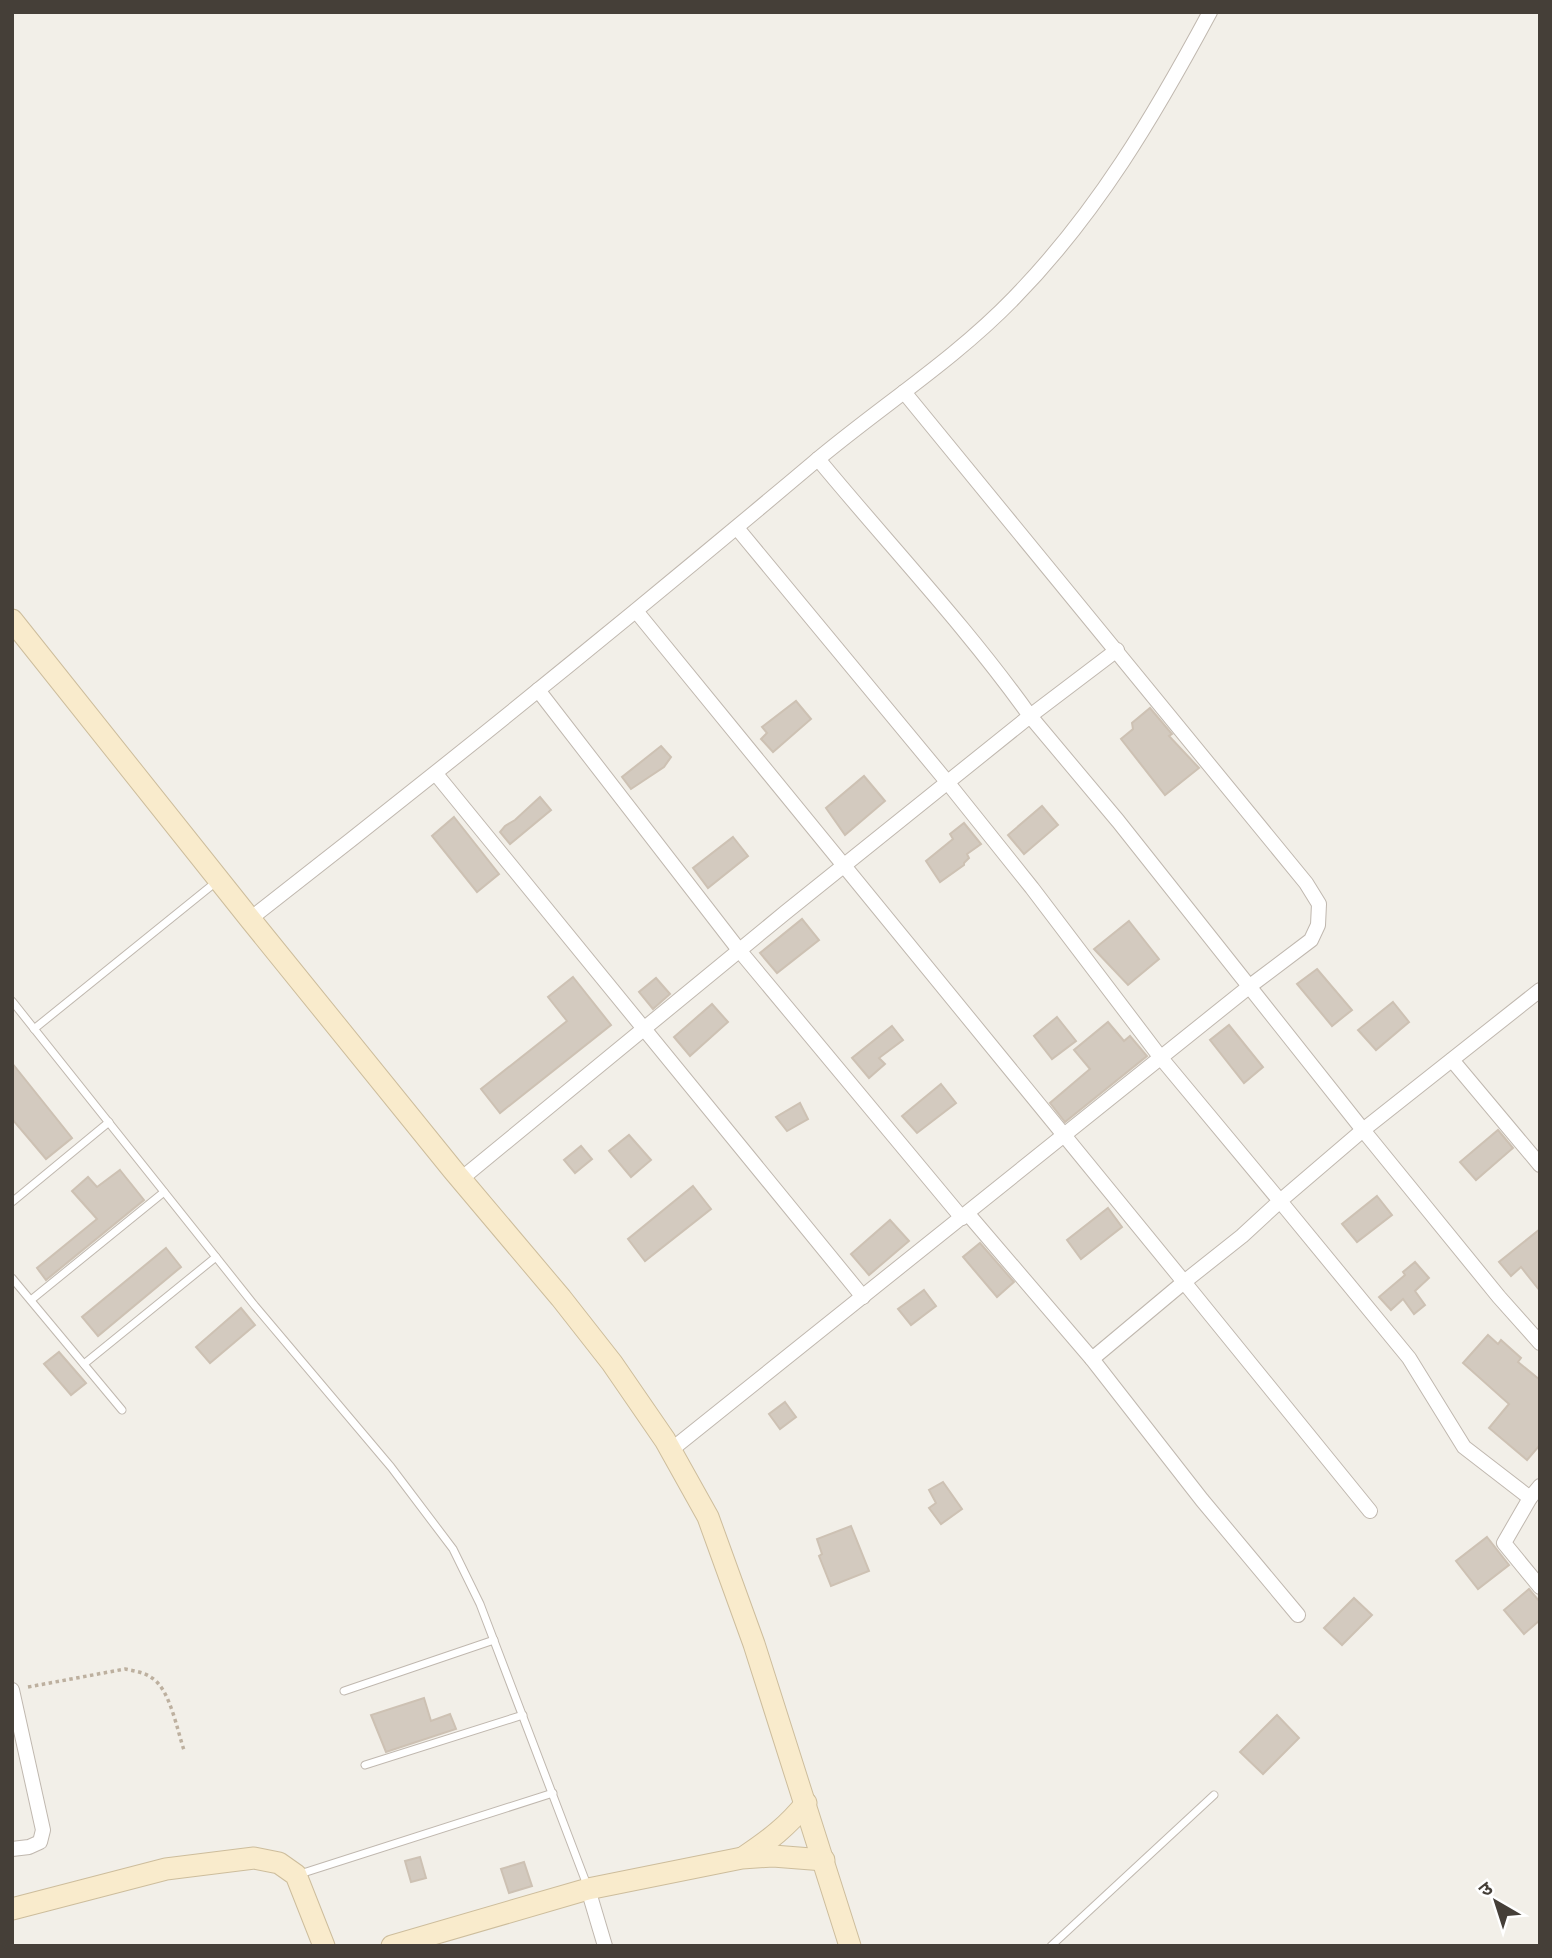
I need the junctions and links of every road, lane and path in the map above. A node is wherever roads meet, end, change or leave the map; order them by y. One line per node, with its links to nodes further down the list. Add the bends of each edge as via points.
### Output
1 (1210, 12): 2 (street, via 1135,145 1080,222 1015,298)
2 (904, 392): 3 (street); 7 (street)
3 (818, 459): 4 (street); 9 (street)
4 (737, 528): 5 (street); 11 (street)
5 (636, 611): 8 (street); 12 (street)
6 (12, 620): 13 (main road)
7 (1117, 650): 9 (street); 16 (street, via 1319,904 1318,925 1311,940)
8 (538, 690): 10 (street); 15 (street)
9 (1030, 716): 11 (street); 16 (street)
10 (436, 774): 14 (street); 20 (street)
11 (948, 783): 12 (street); 21 (street)
12 (845, 865): 15 (street); 25 (street)
13 (219, 879): 14 (main road); 19 (lane)
14 (250, 919): 27 (main road)
15 (739, 950): 20 (street); 31 (street)
16 (1250, 986): 21 (street); 24 (street)
17 (1540, 990): 22 (street)
18 (12, 1001): 19 (lane)
19 (34, 1029): 23 (lane)
20 (642, 1029): 27 (street); 35 (street)
21 (1161, 1058): 25 (street); 30 (street)
22 (1452, 1060): 24 (street); 26 (street)
23 (109, 1122): 28 (lane); 29 (lane)
24 (1363, 1130): 30 (street); 37 (street)
25 (1065, 1137): 31 (street); 34 (street)
26 (1540, 1165)
27 (461, 1179): 41 (main road, via 612,1363)
28 (164, 1192): 32 (lane); 36 (lane)
29 (12, 1202)
30 (1280, 1202): 34 (street); 42 (street, via 1409,1358 1464,1447)
31 (965, 1216): 35 (street); 38 (street)
32 (216, 1257): 39 (lane); 46 (lane, via 391,1467 453,1549)
33 (12, 1278): 36 (lane)
34 (1184, 1282): 38 (street); 43 (street)
35 (863, 1297): 41 (street)
36 (31, 1300): 39 (lane)
37 (1540, 1342)
38 (1092, 1359): 45 (street)
39 (84, 1364): 40 (lane)
40 (122, 1410)
41 (671, 1450): 54 (main road, via 708,1517)
42 (1535, 1492): 44 (street, via 1504,1543)
43 (1370, 1511)
44 (1540, 1587)
45 (1298, 1615)
46 (494, 1640): 48 (lane); 49 (lane)
47 (12, 1690): 50 (path, via 137,1671 164,1691); 55 (street, via 43,1830 40,1842)
48 (344, 1691)
49 (523, 1716): 51 (lane); 52 (lane)
50 (184, 1749)
51 (365, 1765)
52 (552, 1793): 58 (lane); 59 (lane)
53 (1214, 1795): 65 (lane)
54 (806, 1802): 56 (main road, via 779,1833); 57 (main road)
55 (12, 1849)
56 (742, 1858): 57 (main road); 59 (main road)
57 (824, 1860): 64 (main road)
58 (296, 1875): 60 (main road, via 279,1863 254,1858 166,1869); 61 (main road)
59 (588, 1889): 62 (main road); 63 (street)
60 (12, 1909)
61 (324, 1946)
62 (392, 1946)
63 (605, 1946)
64 (850, 1946)
65 (1051, 1946)

